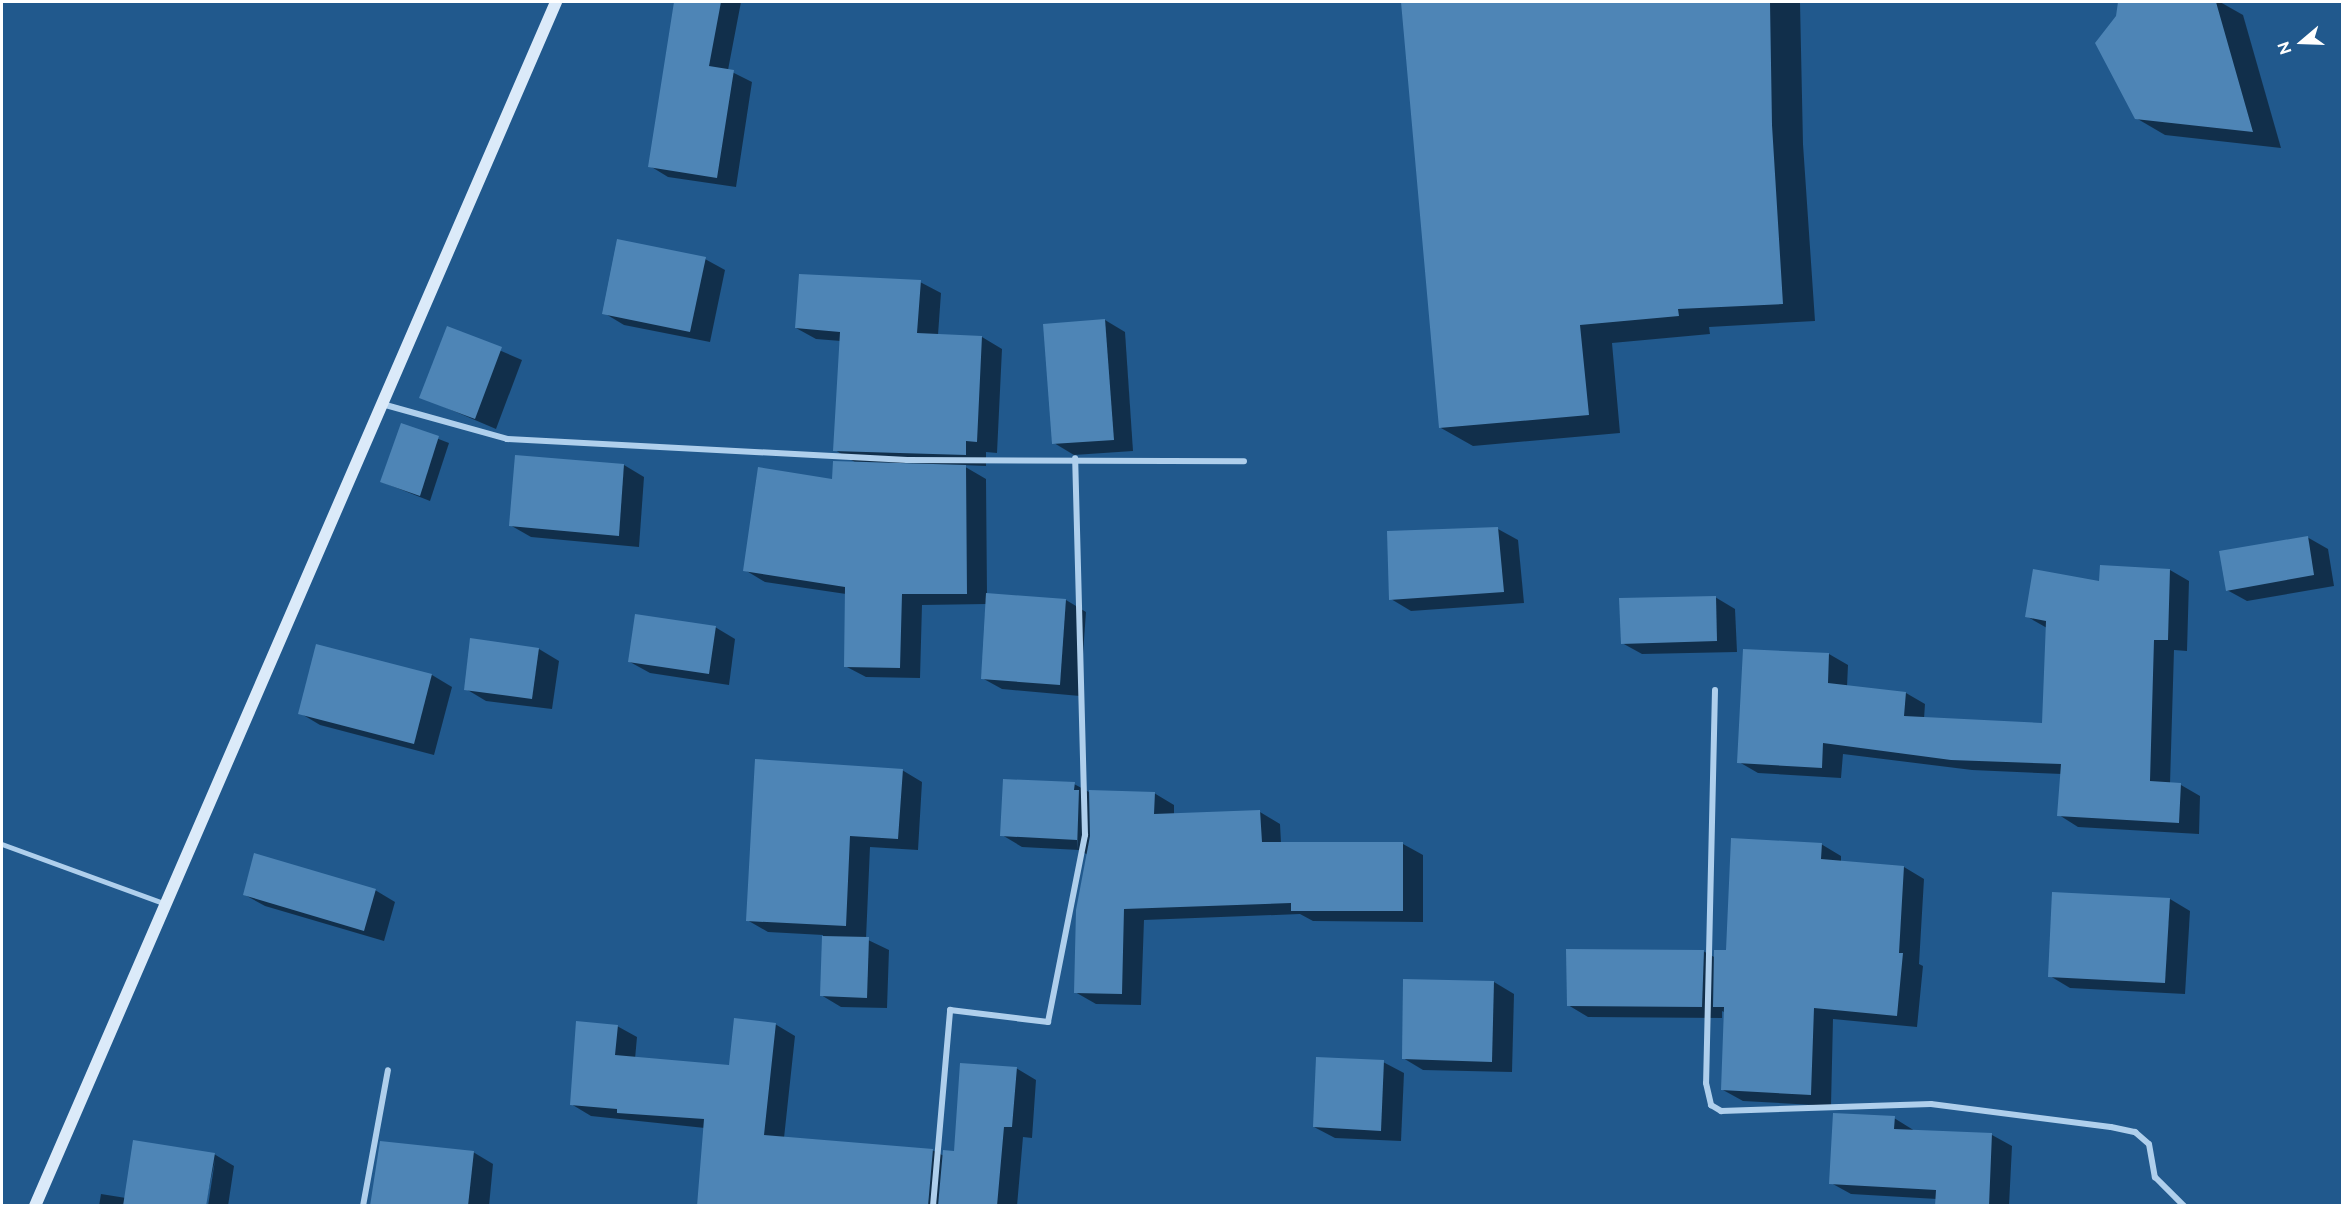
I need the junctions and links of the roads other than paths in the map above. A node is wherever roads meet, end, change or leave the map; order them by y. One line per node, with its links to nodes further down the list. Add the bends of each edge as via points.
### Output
1 (556, 2): 2 (street)
2 (382, 404): 3 (street, via 507,439 907,460); 7 (street)
3 (1075, 459): 4 (street); 11 (street, via 1085,835 1048,1022 950,1010)
4 (1244, 461)
5 (1715, 690): 12 (street, via 1706,1083 1712,1105 1721,1111 1931,1104 2135,1132 2149,1144 2155,1178)
6 (2, 844): 7 (lane)
7 (166, 904): 9 (street)
8 (388, 1070): 10 (street)
9 (35, 1206)
10 (363, 1206)
11 (933, 1206)
12 (2184, 1206)

